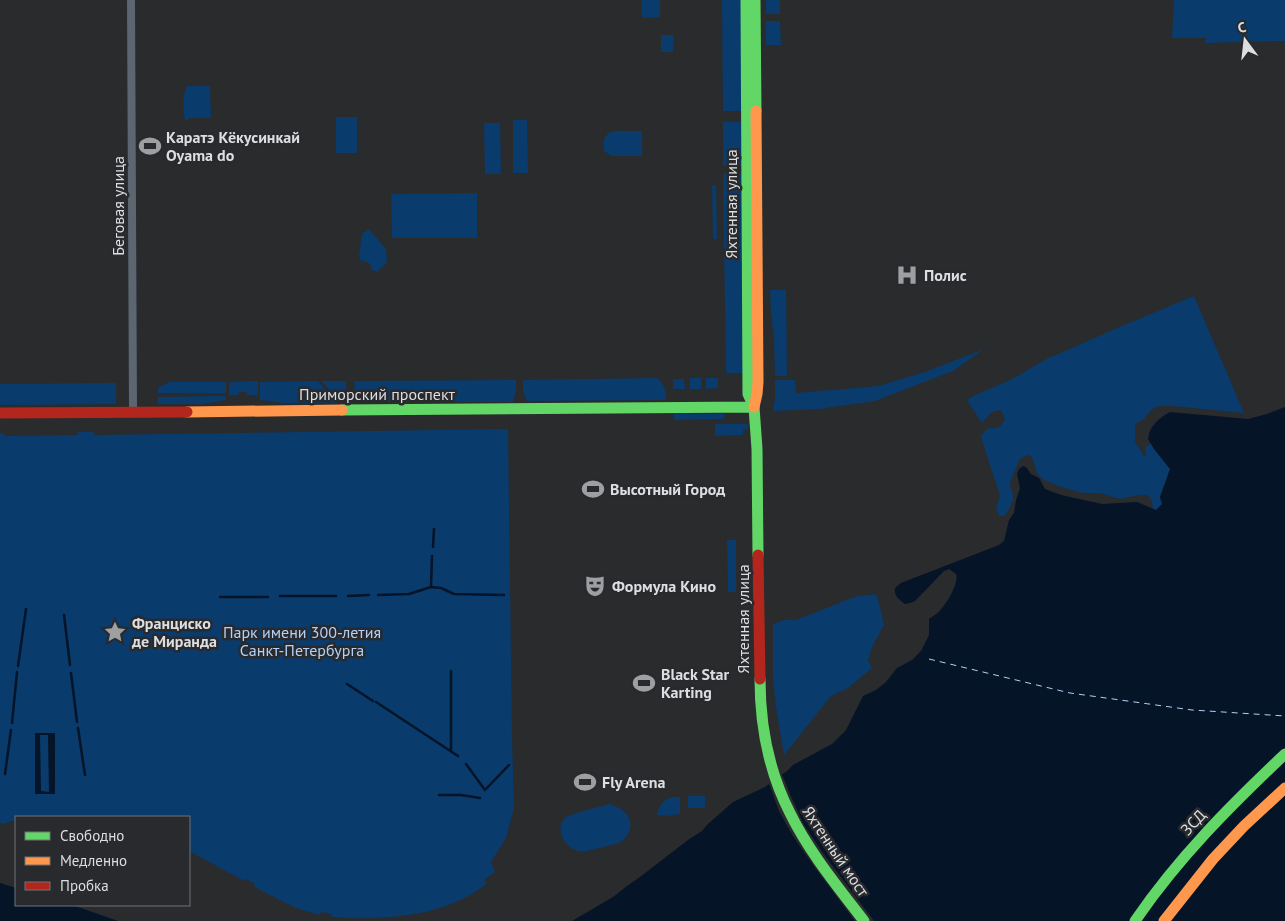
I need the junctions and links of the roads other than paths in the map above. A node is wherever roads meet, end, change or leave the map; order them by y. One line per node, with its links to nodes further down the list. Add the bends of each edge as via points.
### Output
1 (131, 0): 5 (street, Беговая улица)
2 (746, 0): 4 (main road, Яхтенная улица, via 748,394)
3 (755, 0): 4 (main road, Яхтенная улица, via 758,394)
4 (754, 408): 5 (main road, Приморский проспект); 7 (main road, Яхтенная улица, via 758,448 760,693)
5 (133, 412): 6 (main road, Приморский проспект)
6 (0, 413)
7 (766, 741): 10 (main road, Яхтенный мост, via 774,775 790,815)
8 (1285, 754): 11 (main road, ЗСД, via 1194,845)
9 (1285, 788): 12 (main road, via 1213,859)
10 (864, 921)
11 (1135, 921)
12 (1164, 921)

